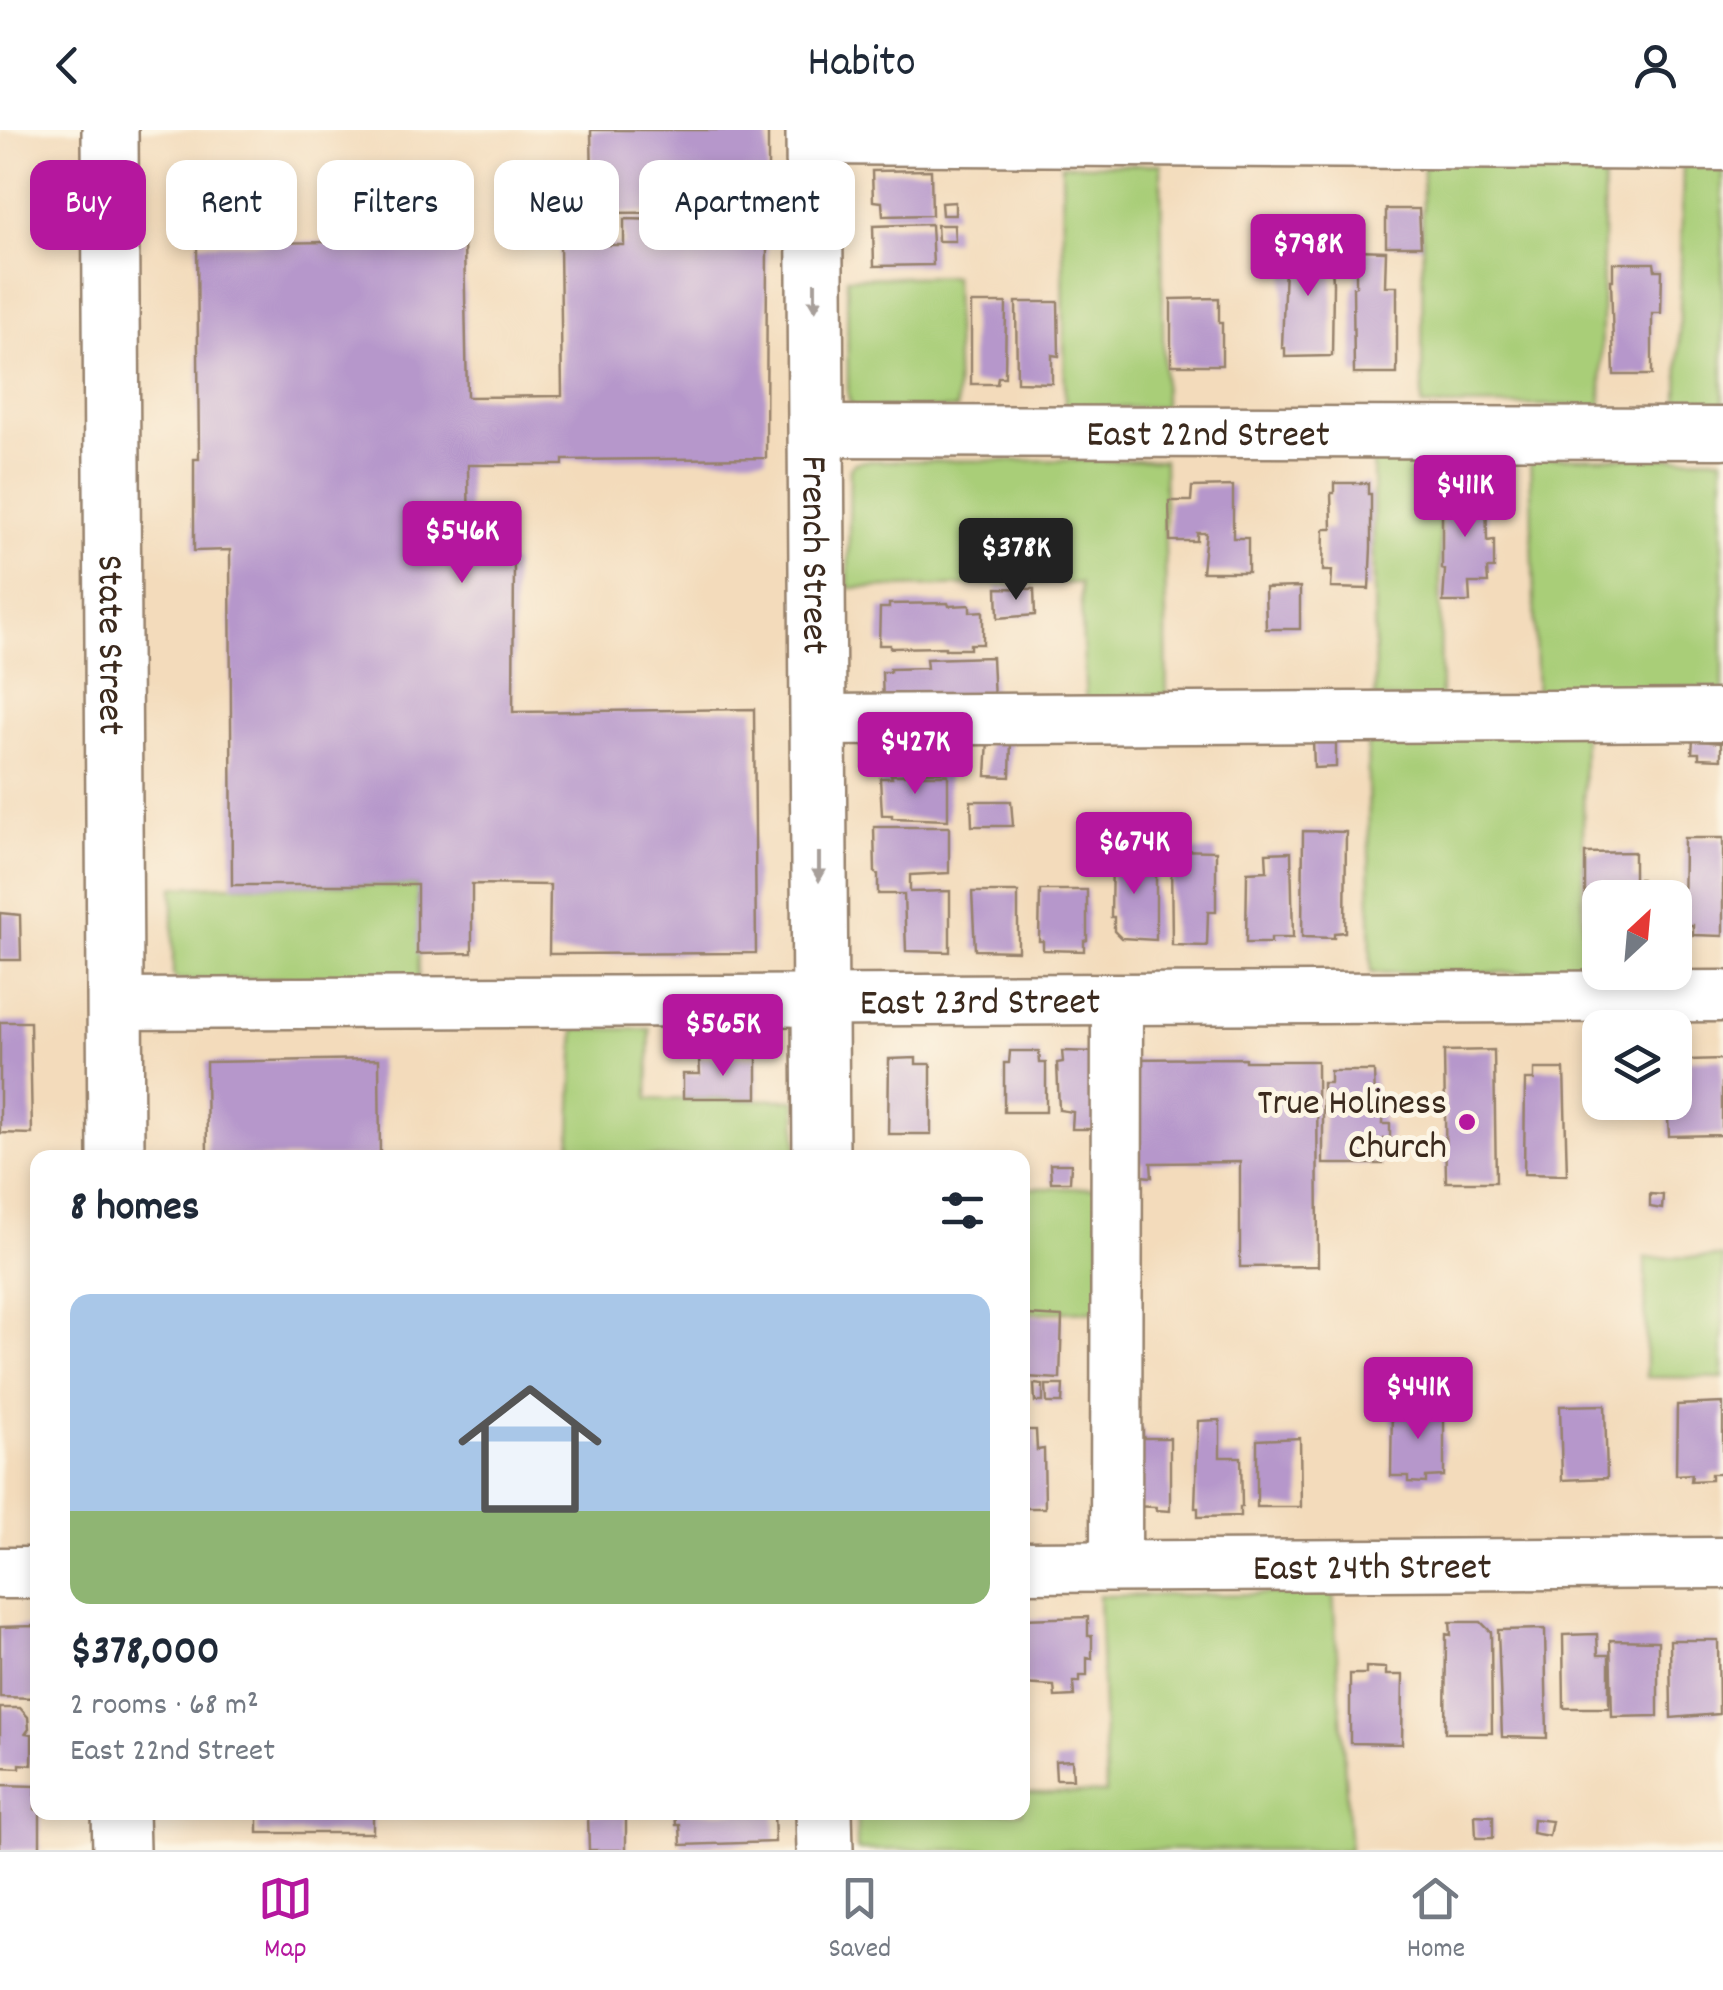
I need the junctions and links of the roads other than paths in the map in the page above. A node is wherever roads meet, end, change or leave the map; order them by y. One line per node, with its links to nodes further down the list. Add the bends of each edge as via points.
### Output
1 (110, 130): 11 (main road, State Street)
2 (814, 135): 3 (street); 4 (main road, French Street, one-way to 4)
3 (1723, 145)
4 (816, 431): 5 (street, East 22nd Street); 7 (main road, French Street)
5 (1723, 433)
6 (1723, 715): 7 (street)
7 (818, 720): 9 (main road, French Street, one-way to 9)
8 (1723, 996): 10 (street, East 23rd Street)
9 (819, 1000): 10 (street, East 23rd Street); 11 (street, East 23rd Street); 13 (main road, French Street)
10 (1117, 1000): 15 (street)
11 (116, 1004): 12 (main road, State Street)
12 (116, 1150)
13 (820, 1150)
14 (1723, 1563): 15 (street, East 24th Street)
15 (1116, 1566): 16 (street, East 24th Street)
16 (1030, 1567)
17 (30, 1572): 18 (street)
18 (0, 1573)
19 (120, 1820): 21 (main road)
20 (824, 1820): 22 (main road)
21 (121, 1850)
22 (825, 1850)

